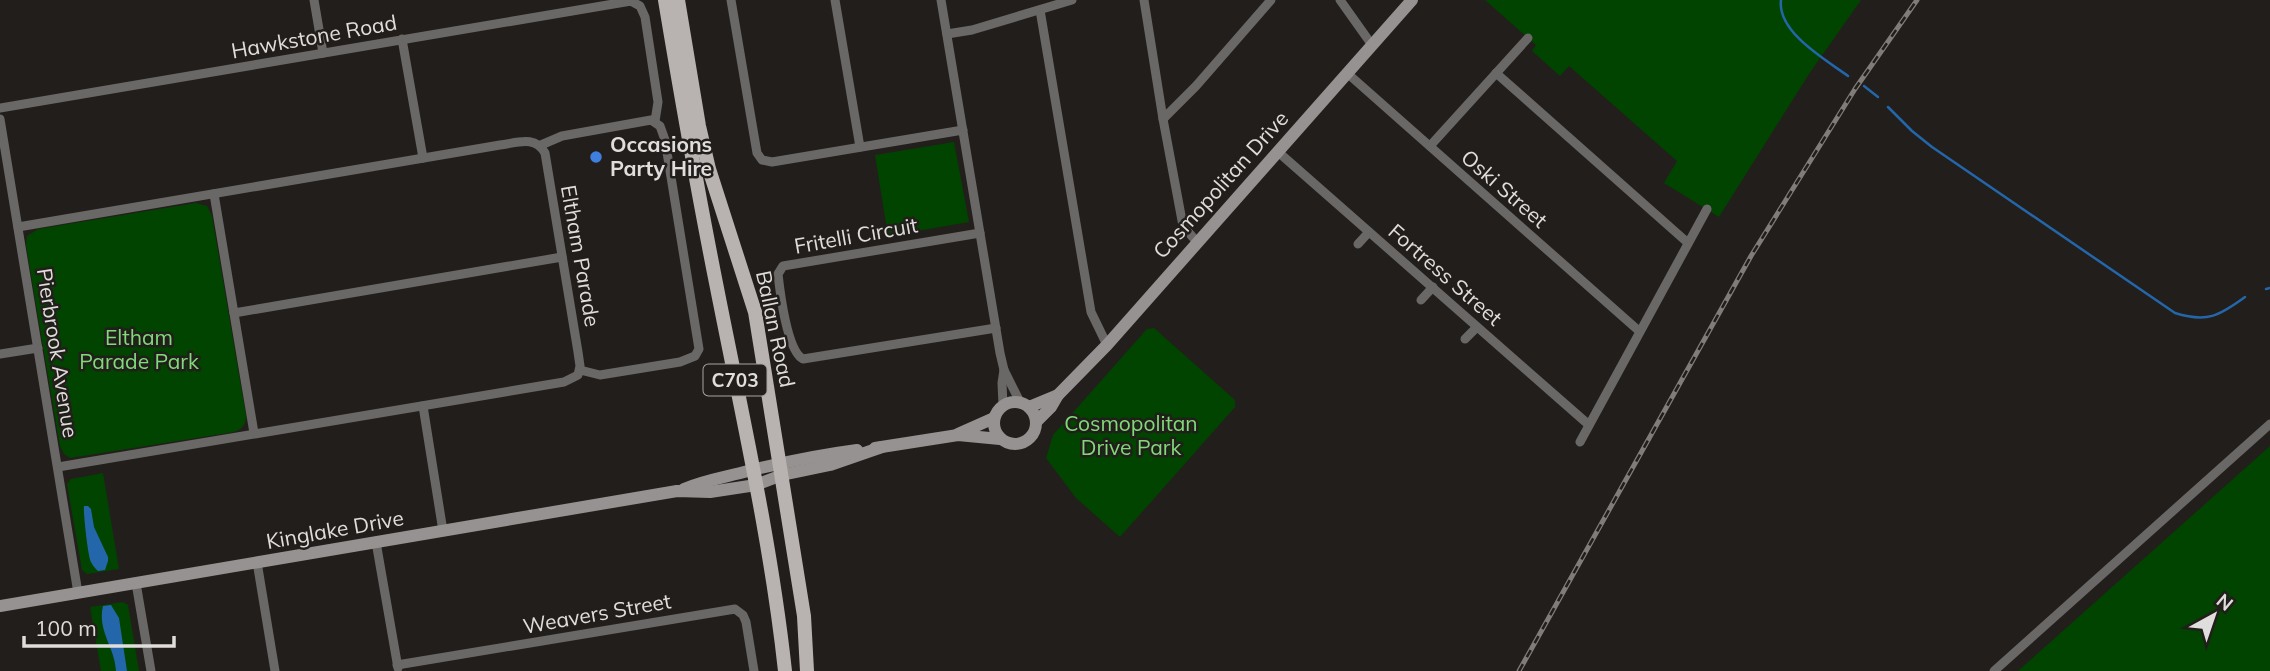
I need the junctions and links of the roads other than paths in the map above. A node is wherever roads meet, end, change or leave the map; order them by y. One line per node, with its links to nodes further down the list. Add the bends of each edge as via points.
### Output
1 (314, 0): 17 (street)
2 (665, 0): 66 (main road, C703)
3 (678, 0): 65 (main road, Ballan Road / C703, via 709,169 755,312)
4 (731, 0): 27 (street, via 758,156 772,162)
5 (835, 0): 27 (street)
6 (941, 0): 13 (street)
7 (1072, 0): 12 (street)
8 (1144, 0): 22 (street)
9 (1271, 0): 22 (street)
10 (1340, 0): 16 (street)
11 (1412, 0): 16 (street, Cosmopolitan Drive)
12 (1040, 9): 13 (street); 46 (street, via 1091,312)
13 (947, 34): 24 (street)
14 (1528, 38): 19 (street)
15 (402, 40): 17 (street, Hawkstone Road); 23 (street, Hawkstone Road, via 636,2 645,17 658,102); 29 (street)
16 (1371, 46): 18 (street, Cosmopolitan Drive)
17 (323, 53): 20 (street, Hawkstone Road)
18 (1347, 73): 26 (street, Oski Street); 28 (street, Cosmopolitan Drive)
19 (1496, 73): 26 (street); 36 (street)
20 (0, 108)
21 (0, 119): 32 (street, Pierbrook Avenue)
22 (1163, 119): 35 (street, via 1183,226)
23 (655, 121): 25 (street, via 562,136); 49 (street, via 665,140 699,349 680,362 600,375)
24 (963, 130): 27 (street); 34 (street)
25 (541, 145): 29 (street, via 520,142); 38 (street, Eltham Parade)
26 (1430, 146): 44 (street, Oski Street)
27 (860, 147)
28 (1278, 151): 33 (street, Fortress Street); 35 (street, Cosmopolitan Drive)
29 (423, 158): 30 (street)
30 (214, 194): 32 (street); 41 (street)
31 (1707, 209): 36 (street)
32 (18, 227): 47 (street, Pierbrook Avenue)
33 (1369, 232): 37 (street); 39 (street, Fortress Street)
34 (980, 233): 43 (street); 43 (street, Fritelli Circuit, via 783,266 778,274 780,291 794,351 803,359)
35 (1196, 242): 46 (street, Cosmopolitan Drive)
36 (1688, 243): 44 (street)
37 (1358, 244)
38 (562, 257): 41 (street); 49 (street, Eltham Parade)
39 (1433, 287): 40 (street); 42 (street, Fortress Street)
40 (1421, 300)
41 (234, 313): 59 (street)
42 (1477, 327): 45 (street); 58 (street, Fortress Street)
43 (996, 328): 50 (street)
44 (1639, 331): 58 (street)
45 (1465, 339)
46 (1107, 345): 51 (street, Cosmopolitan Drive)
47 (38, 348): 48 (street); 64 (street, Pierbrook Avenue)
48 (0, 354)
49 (580, 370): 54 (street, via 564,382)
50 (1004, 370): 52 (street); 53 (street)
51 (1058, 395): 53 (street, Cosmopolitan Drive); 56 (street, Cosmopolitan Drive)
52 (1003, 405): 53 (street); 55 (street)
53 (1024, 405): 56 (street)
54 (423, 406): 59 (street); 67 (street)
55 (994, 418): 60 (street); 61 (street)
56 (1036, 422): 61 (street, via 1026,441 1010,444)
57 (2270, 424): 79 (street)
58 (1589, 425): 62 (street)
59 (254, 433): 64 (street)
60 (958, 435): 61 (street); 63 (street)
61 (1000, 439)
62 (1580, 442)
63 (882, 447): 65 (street, via 830,465); 65 (street, via 810,456)
64 (58, 467): 71 (street, Pierbrook Avenue)
65 (781, 469): 66 (street); 78 (main road, Ballan Road / C703, via 804,616)
66 (754, 477): 67 (street, Kinglake Drive, via 710,492 677,491); 77 (main road, C703)
67 (443, 531): 68 (street, Kinglake Drive)
68 (376, 542): 69 (street, Kinglake Drive); 73 (street)
69 (257, 562): 70 (street, Kinglake Drive); 75 (street)
70 (136, 583): 71 (street, Kinglake Drive); 74 (street)
71 (78, 593): 72 (street, Kinglake Drive)
72 (0, 606)
73 (398, 668): 76 (street, Weavers Street, via 735,609 744,615)
74 (151, 671)
75 (275, 671)
76 (754, 671)
77 (785, 671)
78 (807, 671)
79 (1994, 671)

